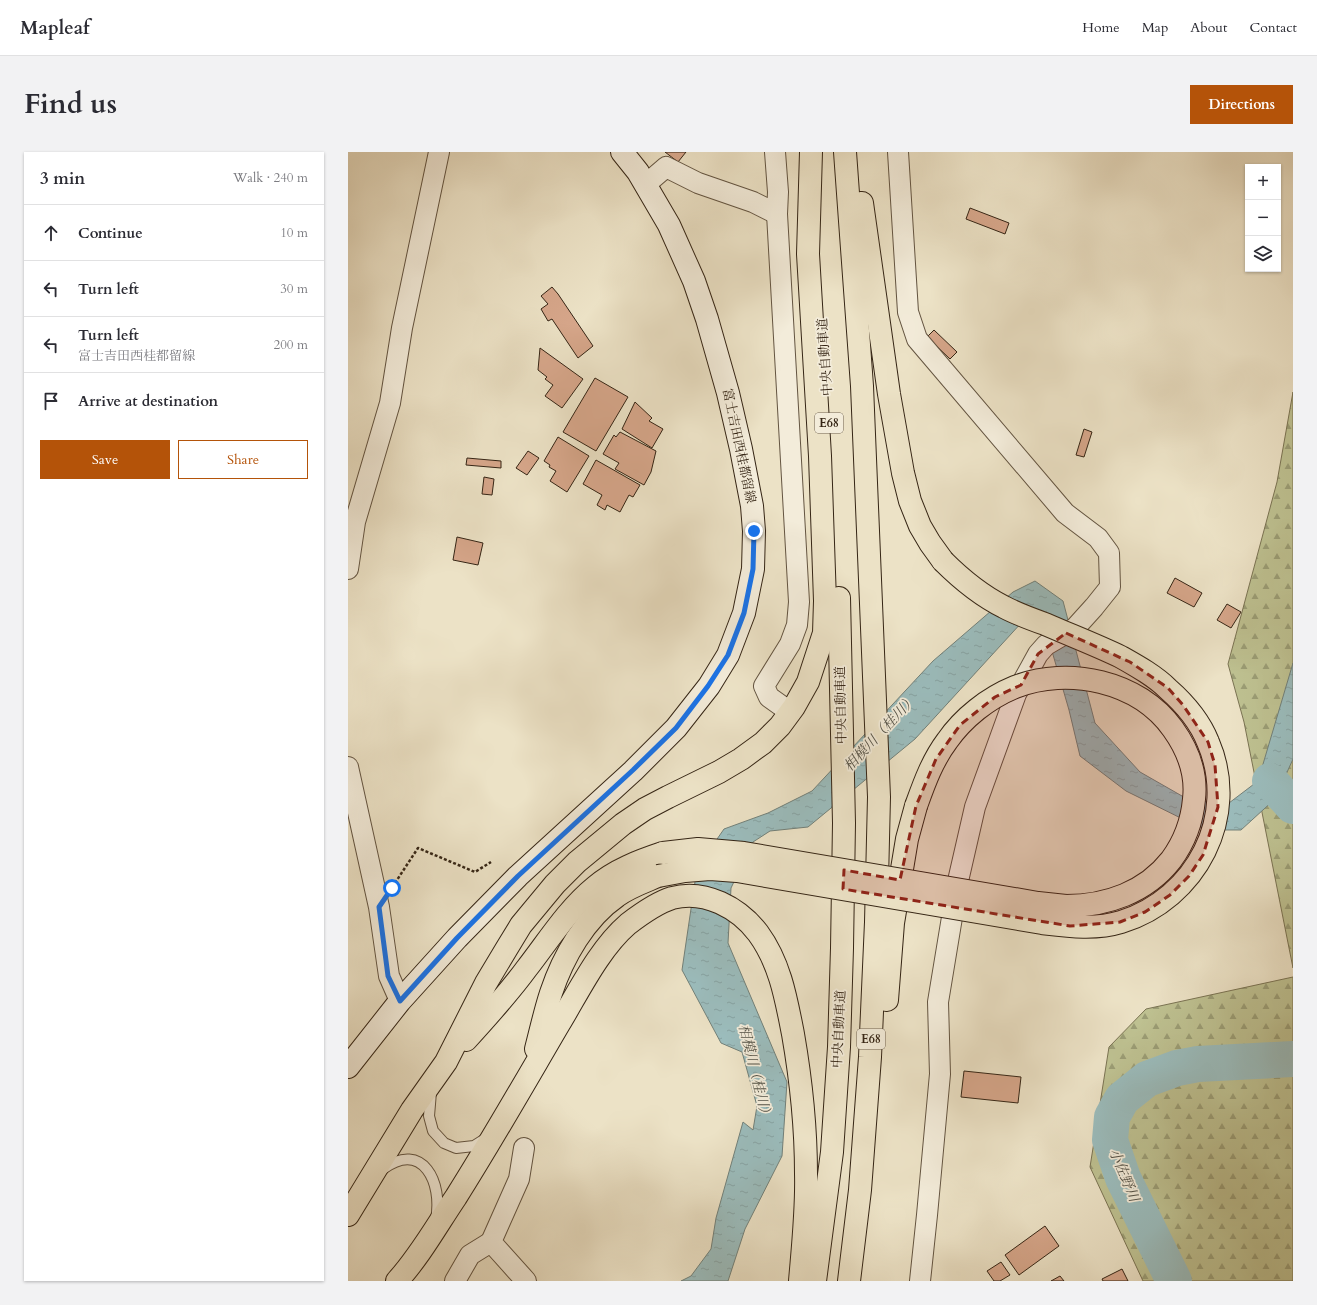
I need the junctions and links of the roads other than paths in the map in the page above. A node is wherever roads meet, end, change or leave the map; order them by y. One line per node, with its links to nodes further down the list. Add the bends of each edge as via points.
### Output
1 (439, 152): 10 (street, via 402,328 390,403 355,522)
2 (622, 152): 8 (main road, 富士吉田西桂都留線)
3 (775, 152): 9 (street)
4 (811, 152): 14 (highway, via 808,254 820,456 825,601 824,633 808,682 780,726 763,743 719,772 645,809 577,862 555,884 507,948 486,983); 28 (highway, 中央自動車道 / E68, via 838,557 844,823 839,1024 832,1145)
5 (845, 152): 29 (highway, E68, via 862,386 879,797 870,1057 860,1190)
6 (853, 152): 16 (highway, bridge, via 903,473 920,526 943,561 959,578 981,594 1005,608 1130,662 1168,688 1199,724 1216,765 1218,807 1213,831 1203,855 1189,876 1170,895 1145,912 1120,922 1095,926 1042,923 737,871 710,869 658,876 616,896 582,931 559,972)
7 (898, 152): 31 (street, via 908,312 917,339 1065,512 1098,538 1109,553 1110,587 1074,628 1046,645 1038,654 1016,694 975,807 958,881 938,1002 940,1074)
8 (645, 185): 9 (street, via 666,167 698,183 753,202); 13 (main road, 富士吉田西桂都留線, via 669,225 694,281 728,393 741,449 754,531 753,569 744,613 728,655 676,728 518,876)
9 (777, 214): 11 (street, via 799,602 797,625 790,644 764,686 769,697)
10 (348, 569)
11 (783, 707)
12 (348, 767): 13 (street, via 379,907 388,976)
13 (400, 1001): 15 (main road, 富士吉田西桂都留線)
14 (446, 1062): 17 (highway); 30 (highway, bridge, via 508,993 577,904 616,872 663,853 698,849 738,853 1038,903 1066,906 1113,900 1132,892 1150,882 1179,850 1188,832 1195,792 1188,754 1179,737 1168,722 1142,698 1111,684 1094,680 1074,678 1035,681 1015,687 978,709 946,741 936,759 916,806 907,839 893,923 881,1085)
15 (348, 1067)
16 (528, 1076): 18 (highway); 27 (highway, via 604,950 628,924 657,904 673,898 690,896 721,902 733,909 754,928 771,954 780,975 788,1006 804,1118 806,1175)
17 (432, 1082): 18 (lane, via 429,1116 433,1131 444,1143 456,1148 474,1146); 20 (highway)
18 (495, 1132): 22 (highway)
19 (524, 1148): 23 (street, via 519,1179)
20 (370, 1178): 21 (highway); 22 (lane, via 392,1162 408,1158 422,1164 432,1174 436,1189 438,1208)
21 (348, 1214)
22 (433, 1232): 24 (highway)
23 (491, 1242): 25 (street, via 470,1255); 26 (street)
24 (397, 1281)
25 (455, 1281)
26 (526, 1281)
27 (800, 1281)
28 (815, 1281)
29 (849, 1281)
30 (860, 1281)
31 (920, 1281)

